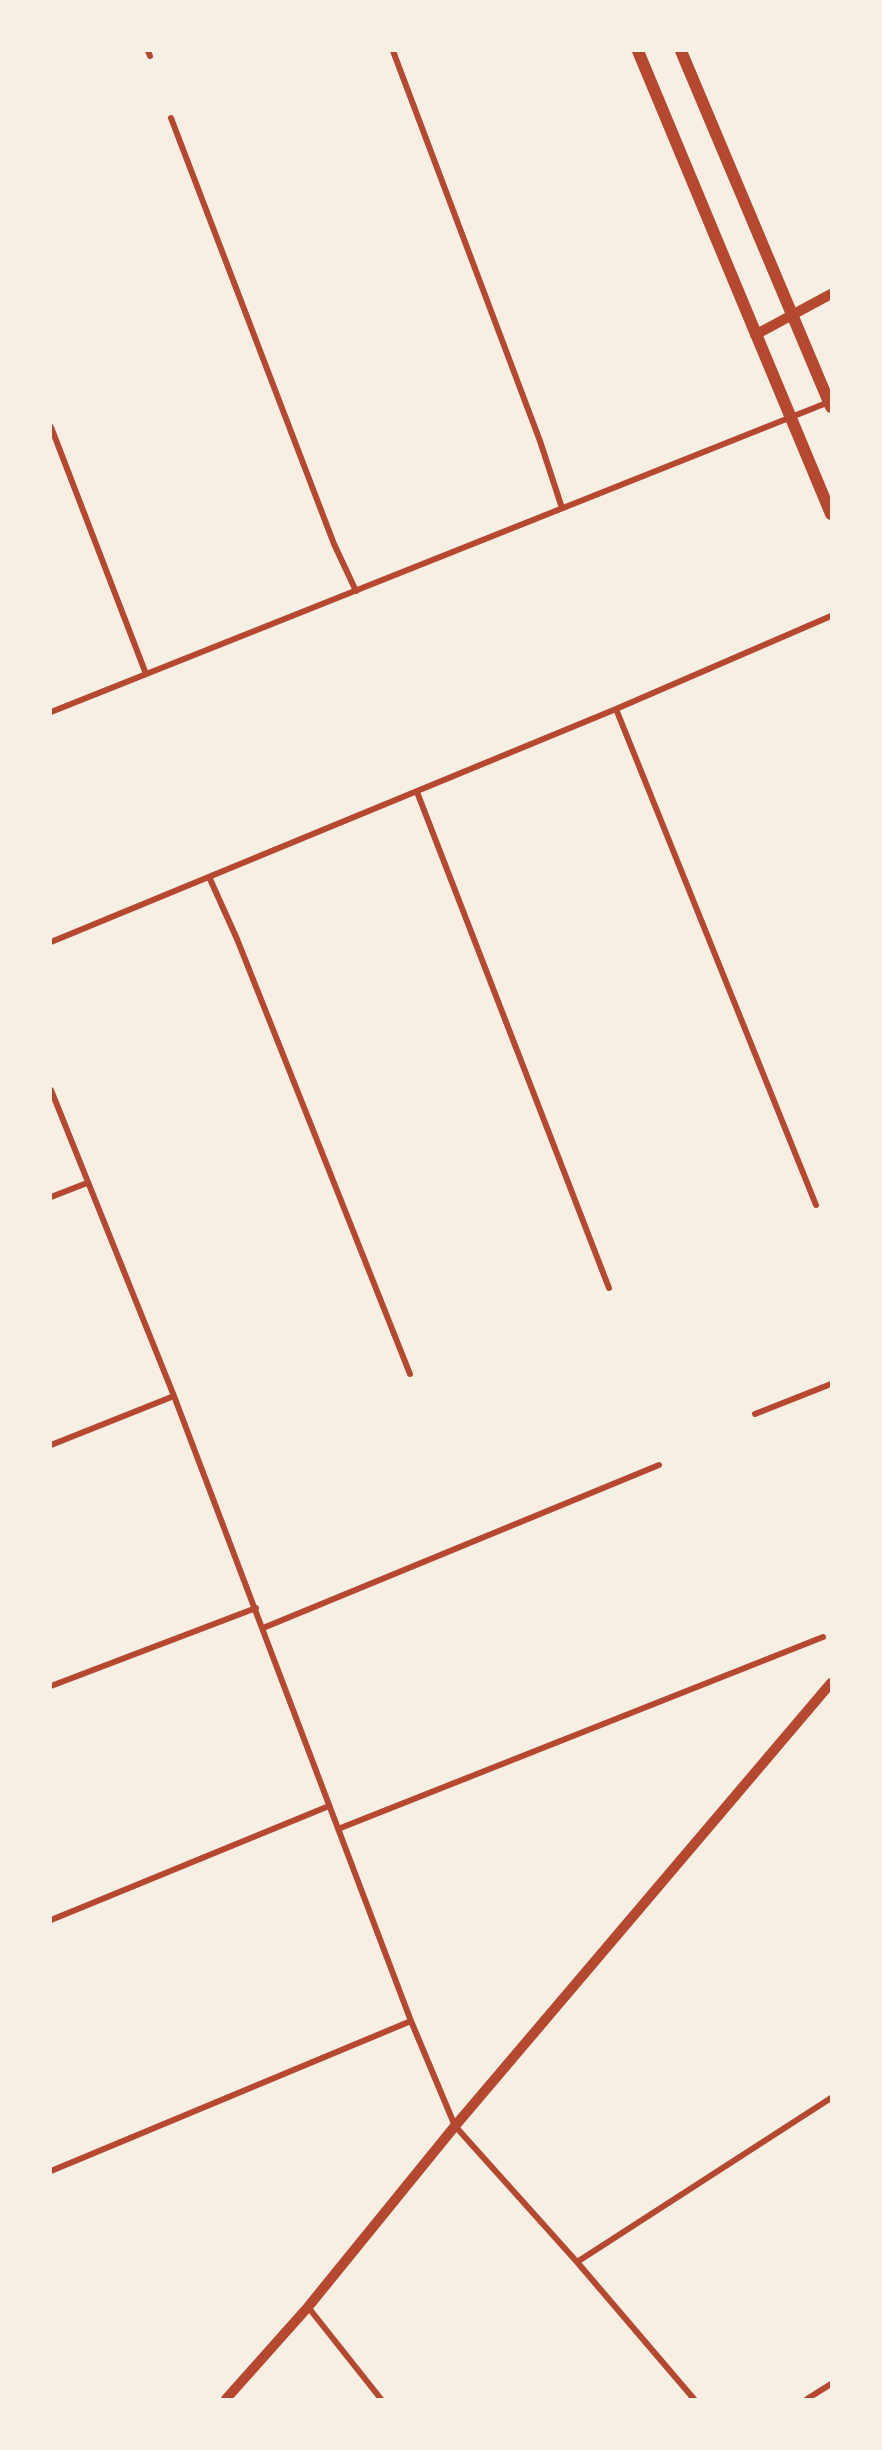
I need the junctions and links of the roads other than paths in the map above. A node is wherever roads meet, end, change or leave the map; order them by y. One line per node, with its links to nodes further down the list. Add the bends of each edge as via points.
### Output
1 (393, 51): 11 (street)
2 (638, 51): 7 (main road)
3 (681, 51): 6 (main road)
4 (171, 118): 13 (street, via 334,544)
5 (831, 294): 6 (street)
6 (792, 315): 7 (street); 8 (main road)
7 (755, 335): 9 (main road)
8 (830, 405): 9 (street)
9 (792, 417): 11 (street); 12 (main road)
10 (51, 427): 15 (street)
11 (562, 508): 13 (street)
12 (831, 514)
13 (356, 591): 15 (street)
14 (831, 615): 16 (street)
15 (146, 674): 17 (street)
16 (616, 709): 18 (street); 24 (street)
17 (51, 712)
18 (417, 792): 19 (street); 25 (street)
19 (210, 879): 20 (street); 26 (street)
20 (51, 942)
21 (51, 1090): 22 (street)
22 (87, 1183): 23 (street); 28 (street)
23 (51, 1197)
24 (816, 1205)
25 (609, 1288)
26 (410, 1374)
27 (831, 1384): 29 (street)
28 (174, 1396): 30 (street); 32 (street)
29 (755, 1414)
30 (51, 1445)
31 (659, 1465): 33 (street)
32 (256, 1608): 33 (street); 36 (street)
33 (263, 1628): 37 (street)
34 (823, 1637): 38 (street)
35 (831, 1683): 42 (street)
36 (51, 1686)
37 (329, 1806): 38 (street); 39 (street)
38 (338, 1829): 40 (street)
39 (51, 1920)
40 (411, 2021): 42 (street); 43 (street)
41 (831, 2098): 44 (street)
42 (455, 2127): 44 (street); 45 (street)
43 (51, 2171)
44 (578, 2262): 49 (street)
45 (308, 2307): 47 (street); 48 (street)
46 (831, 2384): 50 (street)
47 (226, 2399)
48 (381, 2399)
49 (694, 2399)
50 (807, 2399)

